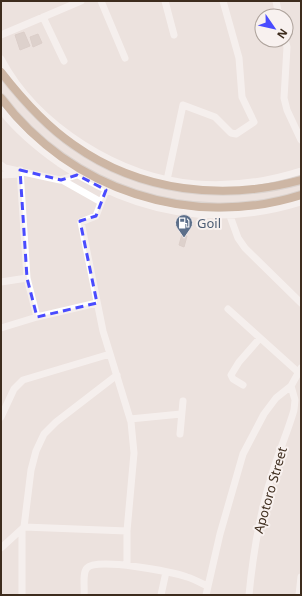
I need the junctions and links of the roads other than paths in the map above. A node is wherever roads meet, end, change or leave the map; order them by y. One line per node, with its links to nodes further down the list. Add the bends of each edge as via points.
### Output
1 (81, 1): 5 (street)
2 (101, 1): 9 (street)
3 (165, 1): 7 (street)
4 (223, 1): 22 (street, via 239,58 242,97 254,122 236,134 231,133 214,117 183,105)
5 (43, 17): 6 (street); 11 (street)
6 (1, 35)
7 (174, 35)
8 (287, 48): 15 (street, via 284,98)
9 (124, 58)
10 (1, 59): 22 (street, via 16,83 68,136 114,162)
11 (64, 61)
12 (1, 72): 23 (main road, via 42,119 73,145 96,159 134,176 206,191 258,190)
13 (1, 98): 25 (main road, via 26,127 47,146 106,184 141,197 189,206 223,207 250,206)
14 (1, 110): 20 (street, via 29,140)
15 (301, 140)
16 (1, 165): 18 (street)
17 (301, 171): 22 (street, via 259,182 231,185)
18 (20, 172): 19 (street); 21 (street); 29 (street)
19 (1, 174)
20 (77, 175): 21 (street); 24 (street)
21 (62, 180): 26 (street)
22 (167, 180)
23 (301, 180)
24 (106, 190): 26 (street); 28 (street, via 156,208 196,215)
25 (301, 195)
26 (101, 202): 32 (street, via 96,216 81,222)
27 (301, 202): 28 (street)
28 (230, 216): 31 (street, via 238,238 245,248)
29 (27, 278): 30 (street); 34 (street)
30 (1, 282)
31 (301, 303)
32 (97, 304): 34 (street); 37 (street)
33 (228, 309): 36 (street)
34 (37, 317): 35 (street)
35 (1, 328)
36 (260, 338): 38 (street); 40 (street, via 238,362 231,375)
37 (110, 354): 39 (street); 44 (street, via 23,380 14,389)
38 (300, 370): 41 (street)
39 (117, 375): 45 (street); 47 (street, via 44,434 36,451)
40 (243, 385)
41 (291, 386): 53 (street, via 271,404 246,447); 59 (street, Apotoro Street, via 295,400 294,410 264,503)
42 (183, 401): 43 (street)
43 (181, 414): 45 (street); 46 (street)
44 (1, 416)
45 (130, 419): 48 (street, via 134,453)
46 (180, 434)
47 (23, 528): 48 (street); 49 (street); 55 (street)
48 (127, 531): 50 (street)
49 (1, 548)
50 (127, 565): 51 (street); 56 (street, via 96,564 87,568 84,575)
51 (166, 572): 53 (street, via 188,577); 57 (street)
52 (301, 577): 54 (street)
53 (207, 586): 58 (street)
54 (300, 586): 60 (street)
55 (22, 595)
56 (84, 595)
57 (161, 595)
58 (206, 595)
59 (249, 595)
60 (299, 595)

